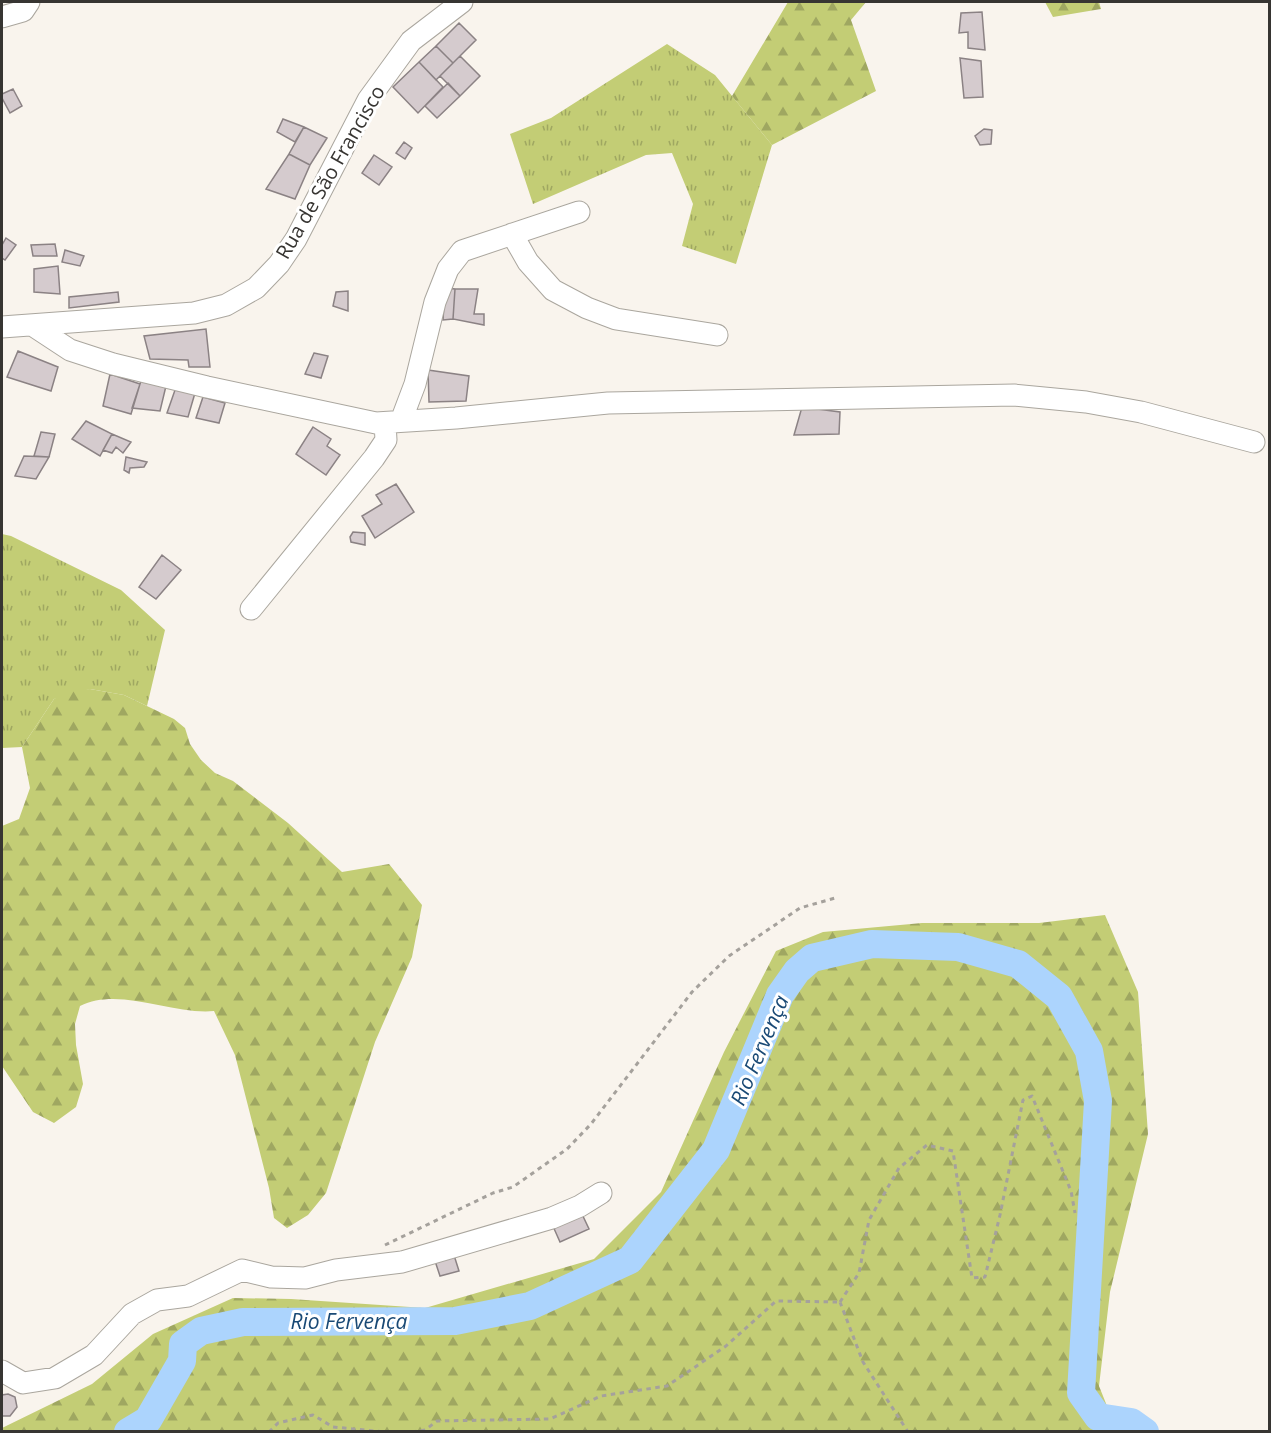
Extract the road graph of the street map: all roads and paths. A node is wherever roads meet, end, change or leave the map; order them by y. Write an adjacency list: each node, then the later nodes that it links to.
1 (29, 2): 3 (street)
2 (462, 2): 6 (street, Rua de São Francisco)
3 (2, 16)
4 (579, 212): 5 (street)
5 (512, 234): 8 (street); 9 (street)
6 (32, 324): 7 (street, Rua de São Francisco); 9 (street)
7 (2, 327)
8 (717, 335)
9 (393, 422): 10 (street); 11 (street)
10 (1254, 442)
11 (251, 609)
12 (835, 898): 15 (path)
13 (601, 1192): 17 (street)
14 (1075, 1213): 16 (path)
15 (383, 1245)
16 (840, 1302): 20 (path); 21 (path)
17 (2, 1371)
18 (268, 1431): 19 (path)
19 (385, 1431)
20 (412, 1431)
21 (908, 1431)

